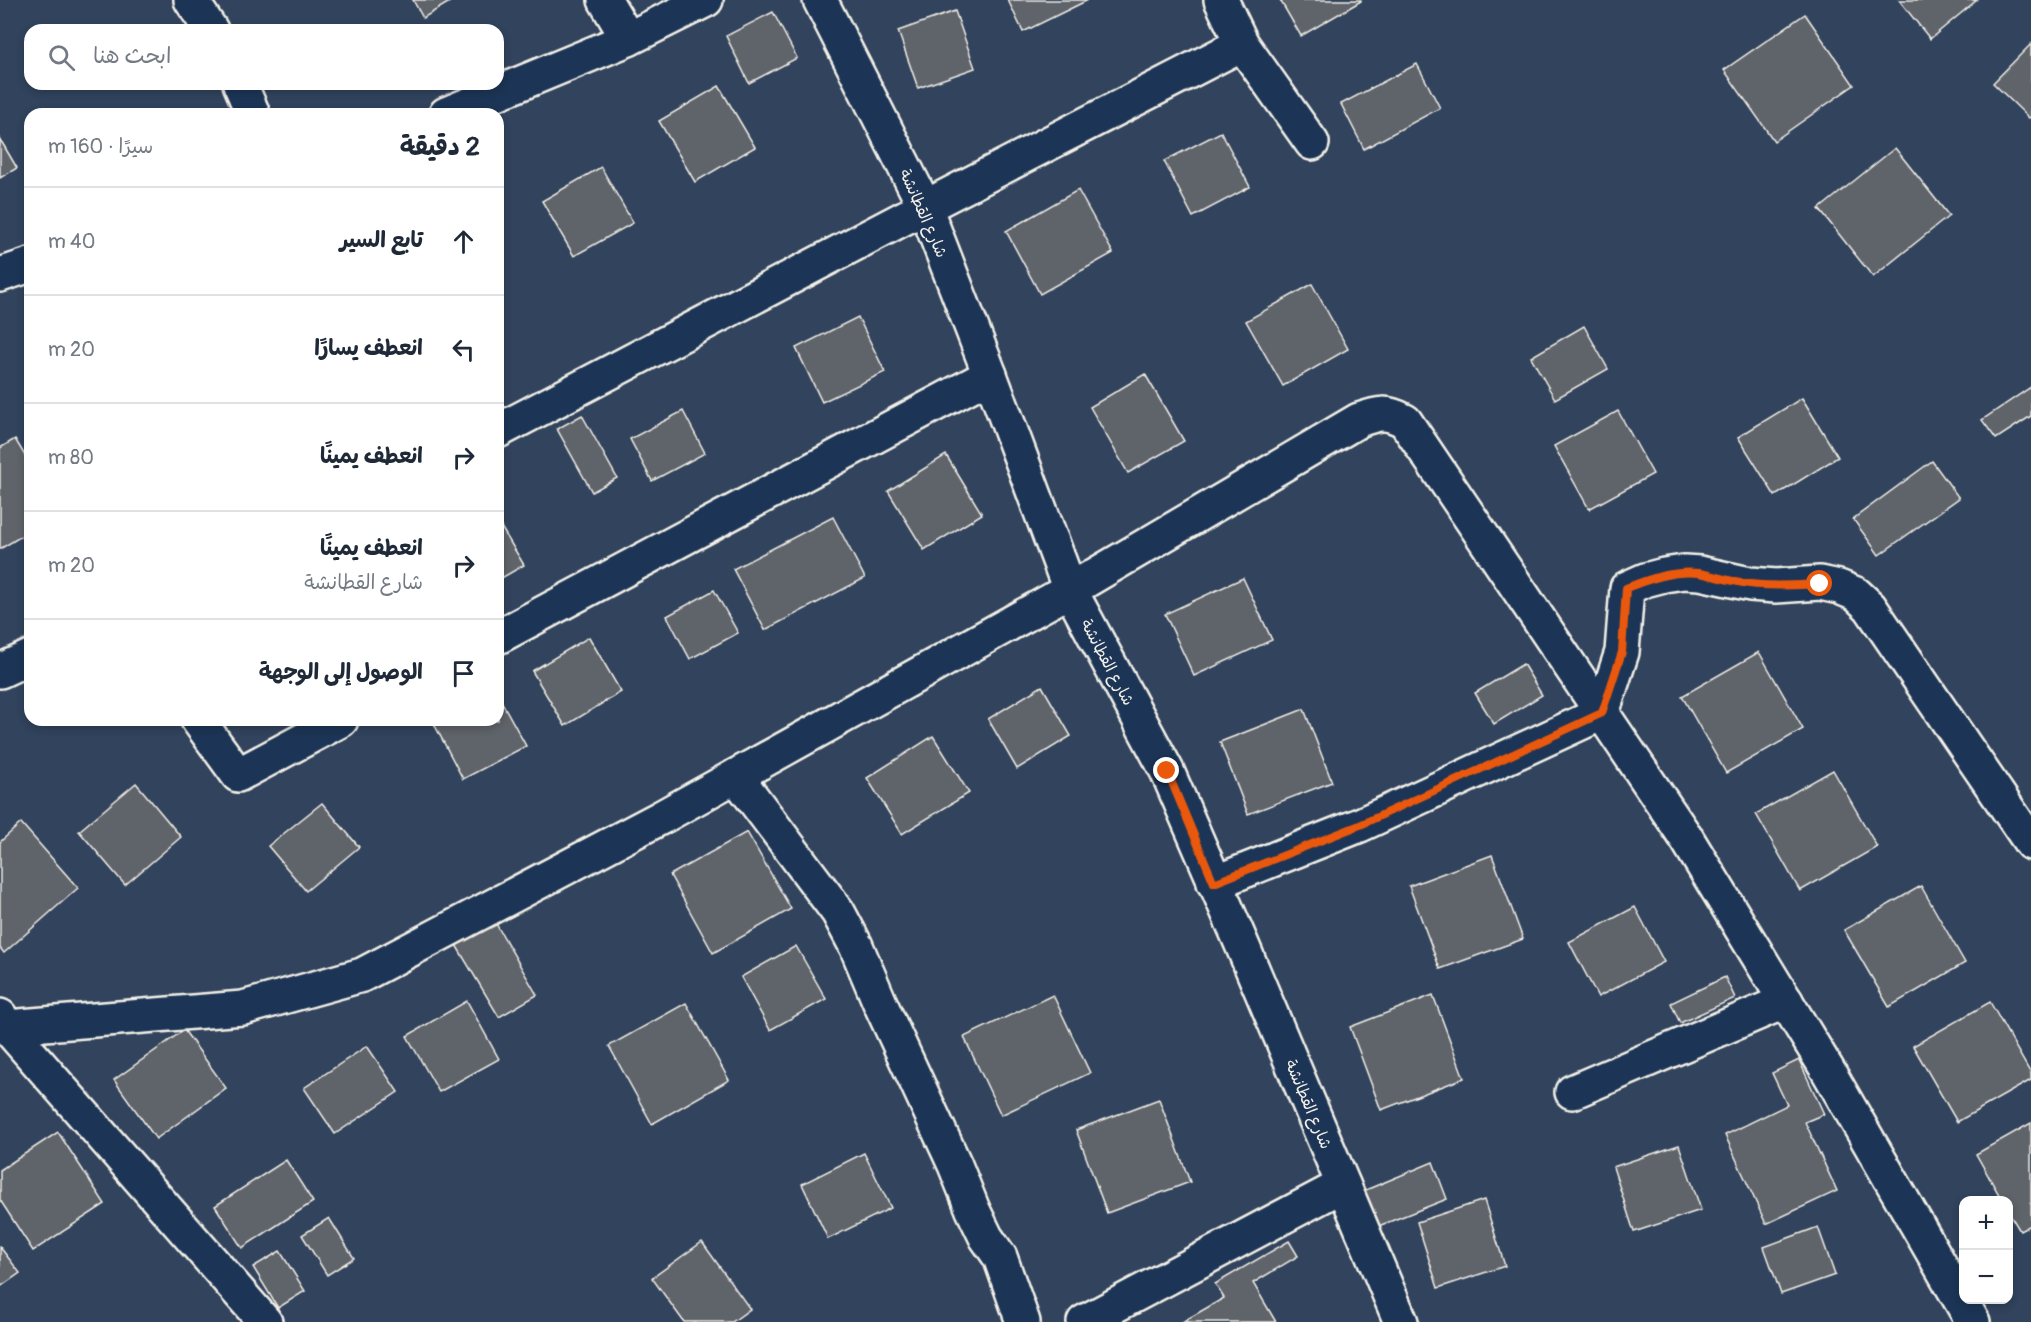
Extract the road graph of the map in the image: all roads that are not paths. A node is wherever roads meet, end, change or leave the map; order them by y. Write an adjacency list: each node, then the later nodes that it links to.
1 (191, 0): 6 (street)
2 (605, 0): 7 (street)
3 (706, 0): 7 (street)
4 (820, 0): 13 (street, شارع القطانشة)
5 (1221, 0): 8 (street)
6 (207, 24)
7 (628, 39): 11 (street)
8 (1242, 44): 12 (street); 13 (street)
9 (243, 90): 10 (street)
10 (250, 108)
11 (461, 108)
12 (1312, 143)
13 (925, 207): 16 (street, شارع القطانشة); 17 (street)
14 (24, 267): 15 (street)
15 (0, 275)
16 (990, 375): 18 (street, شارع القطانشة); 19 (street)
17 (504, 428)
18 (1070, 590): 22 (street); 25 (street); 27 (street, شارع القطانشة)
19 (504, 634)
20 (24, 660): 21 (street)
21 (0, 671)
22 (1602, 713): 26 (street); 27 (street); 28 (street)
23 (202, 726): 24 (street)
24 (330, 726)
25 (735, 776): 29 (street); 33 (street)
26 (2031, 843)
27 (1214, 883): 31 (street, شارع القطانشة)
28 (1786, 1001): 30 (street); 36 (street)
29 (4, 1022): 32 (street)
30 (1572, 1092)
31 (1343, 1185): 34 (street); 35 (street, شارع القطانشة)
32 (265, 1322)
33 (1023, 1322)
34 (1084, 1322)
35 (1401, 1322)
36 (1973, 1322)

